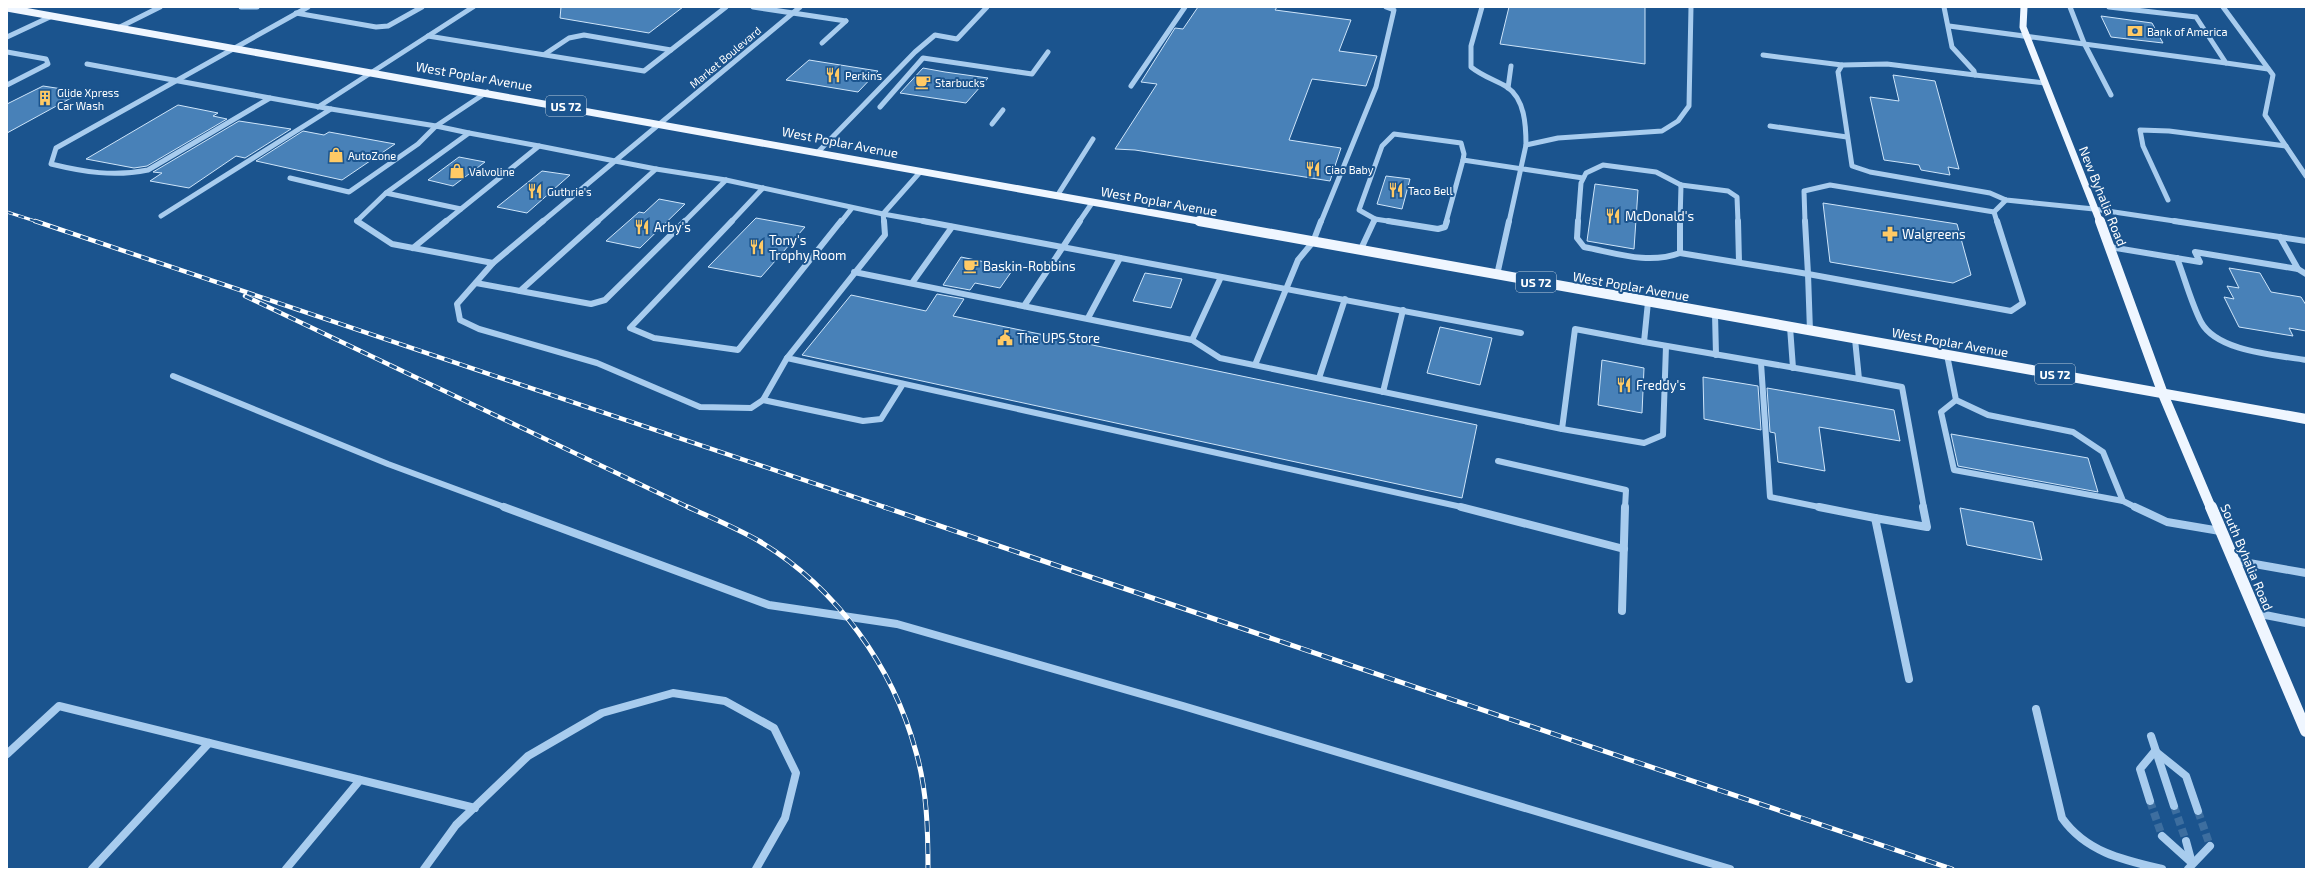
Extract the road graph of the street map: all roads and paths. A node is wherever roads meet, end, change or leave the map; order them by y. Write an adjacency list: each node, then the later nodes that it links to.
1 (160, 7): 26 (street)
2 (241, 7): 21 (street)
3 (257, 7): 21 (street)
4 (308, 7): 22 (street)
5 (422, 7): 22 (street)
6 (473, 7): 28 (street)
7 (726, 7): 33 (street)
8 (753, 7): 23 (street)
9 (800, 7): 23 (street, Market Boulevard)
10 (987, 7): 67 (street)
11 (1185, 7): 48 (street)
12 (1386, 7): 94 (street)
13 (1482, 7): 49 (street)
14 (1691, 7): 64 (street)
15 (1944, 7): 25 (street)
16 (2024, 7): 27 (main road, New Byhalia Road)
17 (2070, 7): 31 (street)
18 (2109, 7): 38 (street)
19 (2223, 7): 42 (street)
20 (7, 8): 24 (main road, West Poplar Avenue / US 72)
21 (251, 8)
22 (296, 14): 32 (street)
23 (792, 14): 30 (street); 57 (street, Market Boulevard)
24 (52, 16): 26 (main road, West Poplar Avenue / US 72); 29 (street)
25 (1949, 26): 27 (street); 44 (street)
26 (120, 27): 32 (main road, West Poplar Avenue / US 72)
27 (2027, 35): 31 (street); 46 (main road, New Byhalia Road)
28 (428, 36): 36 (street); 43 (street)
29 (7, 37)
30 (822, 43)
31 (2084, 43): 38 (street); 51 (street)
32 (234, 48): 43 (main road, West Poplar Avenue / US 72); 45 (street)
33 (671, 50): 36 (street); 36 (street)
34 (7, 52): 47 (street)
35 (1048, 52): 54 (street)
36 (545, 54)
37 (1763, 55): 40 (street)
38 (2226, 63): 42 (street)
39 (87, 64): 45 (street)
40 (1842, 65): 44 (street); 62 (street)
41 (1511, 66): 49 (street)
42 (2268, 68): 66 (street)
43 (372, 72): 50 (main road, West Poplar Avenue / US 72); 53 (street)
44 (1975, 75): 46 (street)
45 (176, 81): 52 (street); 52 (street)
46 (2045, 83): 86 (main road, New Byhalia Road)
47 (7, 85)
48 (1131, 86)
49 (1508, 88): 64 (street)
50 (487, 92): 57 (main road, West Poplar Avenue / US 72); 59 (street)
51 (2111, 95)
52 (270, 98): 53 (street)
53 (318, 106): 55 (street)
54 (880, 107)
55 (331, 109): 59 (street); 89 (street)
56 (1003, 110): 58 (street)
57 (663, 123): 67 (main road, West Poplar Avenue / US 72); 69 (street, Market Boulevard)
58 (992, 124)
59 (436, 126): 61 (street); 74 (street)
60 (1770, 126): 62 (street)
61 (469, 133): 65 (street); 79 (street)
62 (1848, 137): 81 (street)
63 (1093, 139): 80 (street)
64 (1526, 145): 71 (street)
65 (538, 146): 69 (street); 85 (street)
66 (2286, 146): 73 (street); 82 (street)
67 (818, 152): 72 (main road, West Poplar Avenue / US 72)
68 (1463, 160): 71 (street); 90 (street); 90 (street)
69 (615, 161): 70 (street); 103 (street, Market Boulevard)
70 (656, 169): 76 (street); 113 (street)
71 (1520, 169): 75 (street); 107 (street)
72 (921, 171): 80 (main road, West Poplar Avenue / US 72); 88 (street)
73 (2306, 176)
74 (290, 178)
75 (1583, 178): 77 (street); 99 (street)
76 (726, 180): 78 (street); 113 (street)
77 (1681, 185): 99 (street); 102 (street)
78 (763, 188): 84 (street); 84 (street)
79 (386, 193): 85 (street); 97 (street)
80 (1057, 196): 83 (main road, West Poplar Avenue / US 72)
81 (2006, 200): 86 (street); 87 (street)
82 (2168, 200)
83 (1092, 202): 94 (main road, West Poplar Avenue / US 72); 95 (street)
84 (852, 208): 88 (street)
85 (461, 209): 97 (street)
86 (2094, 209): 92 (street); 96 (main road, New Byhalia Road)
87 (1994, 212): 108 (street); 108 (street)
88 (883, 214): 91 (street); 105 (street)
89 (161, 216)
90 (1375, 219): 98 (street)
91 (952, 227): 95 (street); 111 (street)
92 (2280, 237): 93 (street); 104 (street)
93 (2306, 241)
94 (1313, 242): 98 (main road, West Poplar Avenue / US 72); 112 (street)
95 (1062, 246): 100 (street); 116 (street)
96 (2110, 247): 101 (street); 139 (main road, New Byhalia Road)
97 (413, 248): 103 (street)
98 (1360, 251): 107 (main road, West Poplar Avenue / US 72)
99 (1680, 252): 102 (street)
100 (1120, 258): 109 (street); 119 (street)
101 (2177, 258): 104 (street); 130 (street)
102 (1739, 262): 108 (street)
103 (493, 264): 110 (street, Market Boulevard)
104 (2298, 268): 106 (street)
105 (854, 272): 111 (street); 129 (street)
106 (2306, 274)
107 (1497, 275): 115 (main road, West Poplar Avenue / US 72)
108 (1808, 275): 121 (street)
109 (1221, 277): 112 (street); 124 (street)
110 (476, 283): 113 (street); 140 (street, Market Boulevard)
111 (912, 284): 116 (street)
112 (1287, 289): 114 (street); 132 (street)
113 (520, 291)
114 (1345, 299): 117 (street); 135 (street)
115 (1648, 302): 118 (main road, West Poplar Avenue / US 72); 125 (street)
116 (1024, 306): 119 (street)
117 (1403, 310): 122 (street); 138 (street)
118 (1715, 314): 120 (main road, West Poplar Avenue / US 72); 128 (street)
119 (1088, 318): 124 (street)
120 (1790, 327): 121 (main road, West Poplar Avenue / US 72); 133 (street)
121 (1810, 331): 123 (main road, West Poplar Avenue / US 72)
122 (1521, 333)
123 (1855, 339): 127 (main road, West Poplar Avenue / US 72); 136 (street)
124 (1192, 340): 132 (street)
125 (1644, 342): 126 (street); 143 (street)
126 (1666, 346): 128 (street); 143 (street)
127 (1947, 355): 139 (main road, West Poplar Avenue / US 72); 141 (street)
128 (1716, 356): 131 (street)
129 (787, 358): 137 (street); 140 (street)
130 (2306, 360)
131 (1761, 363): 133 (street); 146 (street)
132 (1255, 365): 135 (street)
133 (1793, 368): 136 (street)
134 (173, 376): 174 (street)
135 (1319, 378): 138 (street)
136 (1859, 379): 146 (street)
137 (902, 384): 140 (street); 148 (street)
138 (1383, 392): 143 (street)
139 (2163, 394): 142 (main road, West Poplar Avenue / US 72); 147 (main road, South Byhalia Road)
140 (763, 400)
141 (1956, 400): 145 (street); 145 (street)
142 (2306, 418)
143 (1562, 429)
144 (1498, 461): 148 (street)
145 (2123, 501): 147 (street)
146 (1875, 518): 154 (street)
147 (2220, 531): 149 (main road, South Byhalia Road)
148 (1624, 549): 151 (street)
149 (2232, 560): 150 (street); 152 (main road, South Byhalia Road)
150 (2306, 573)
151 (1622, 611)
152 (2255, 613): 153 (street); 156 (main road, South Byhalia Road)
153 (2306, 623)
154 (1909, 679)
155 (2036, 709): 175 (street)
156 (2306, 731)
157 (2151, 736): 159 (street)
158 (209, 743): 160 (street); 161 (street); 170 (street)
159 (2155, 751): 162 (street); 163 (street); 165 (street)
160 (7, 754)
161 (360, 780): 164 (street); 171 (street)
162 (2150, 801)
163 (2174, 806)
164 (475, 808): 172 (street); 173 (street)
165 (2198, 811)
166 (2162, 836): 169 (street)
167 (2186, 840): 169 (street)
168 (2210, 846): 169 (street)
169 (2190, 866)
170 (92, 869)
171 (286, 869)
172 (424, 869)
173 (756, 869)
174 (1730, 869)
175 (2162, 869)

